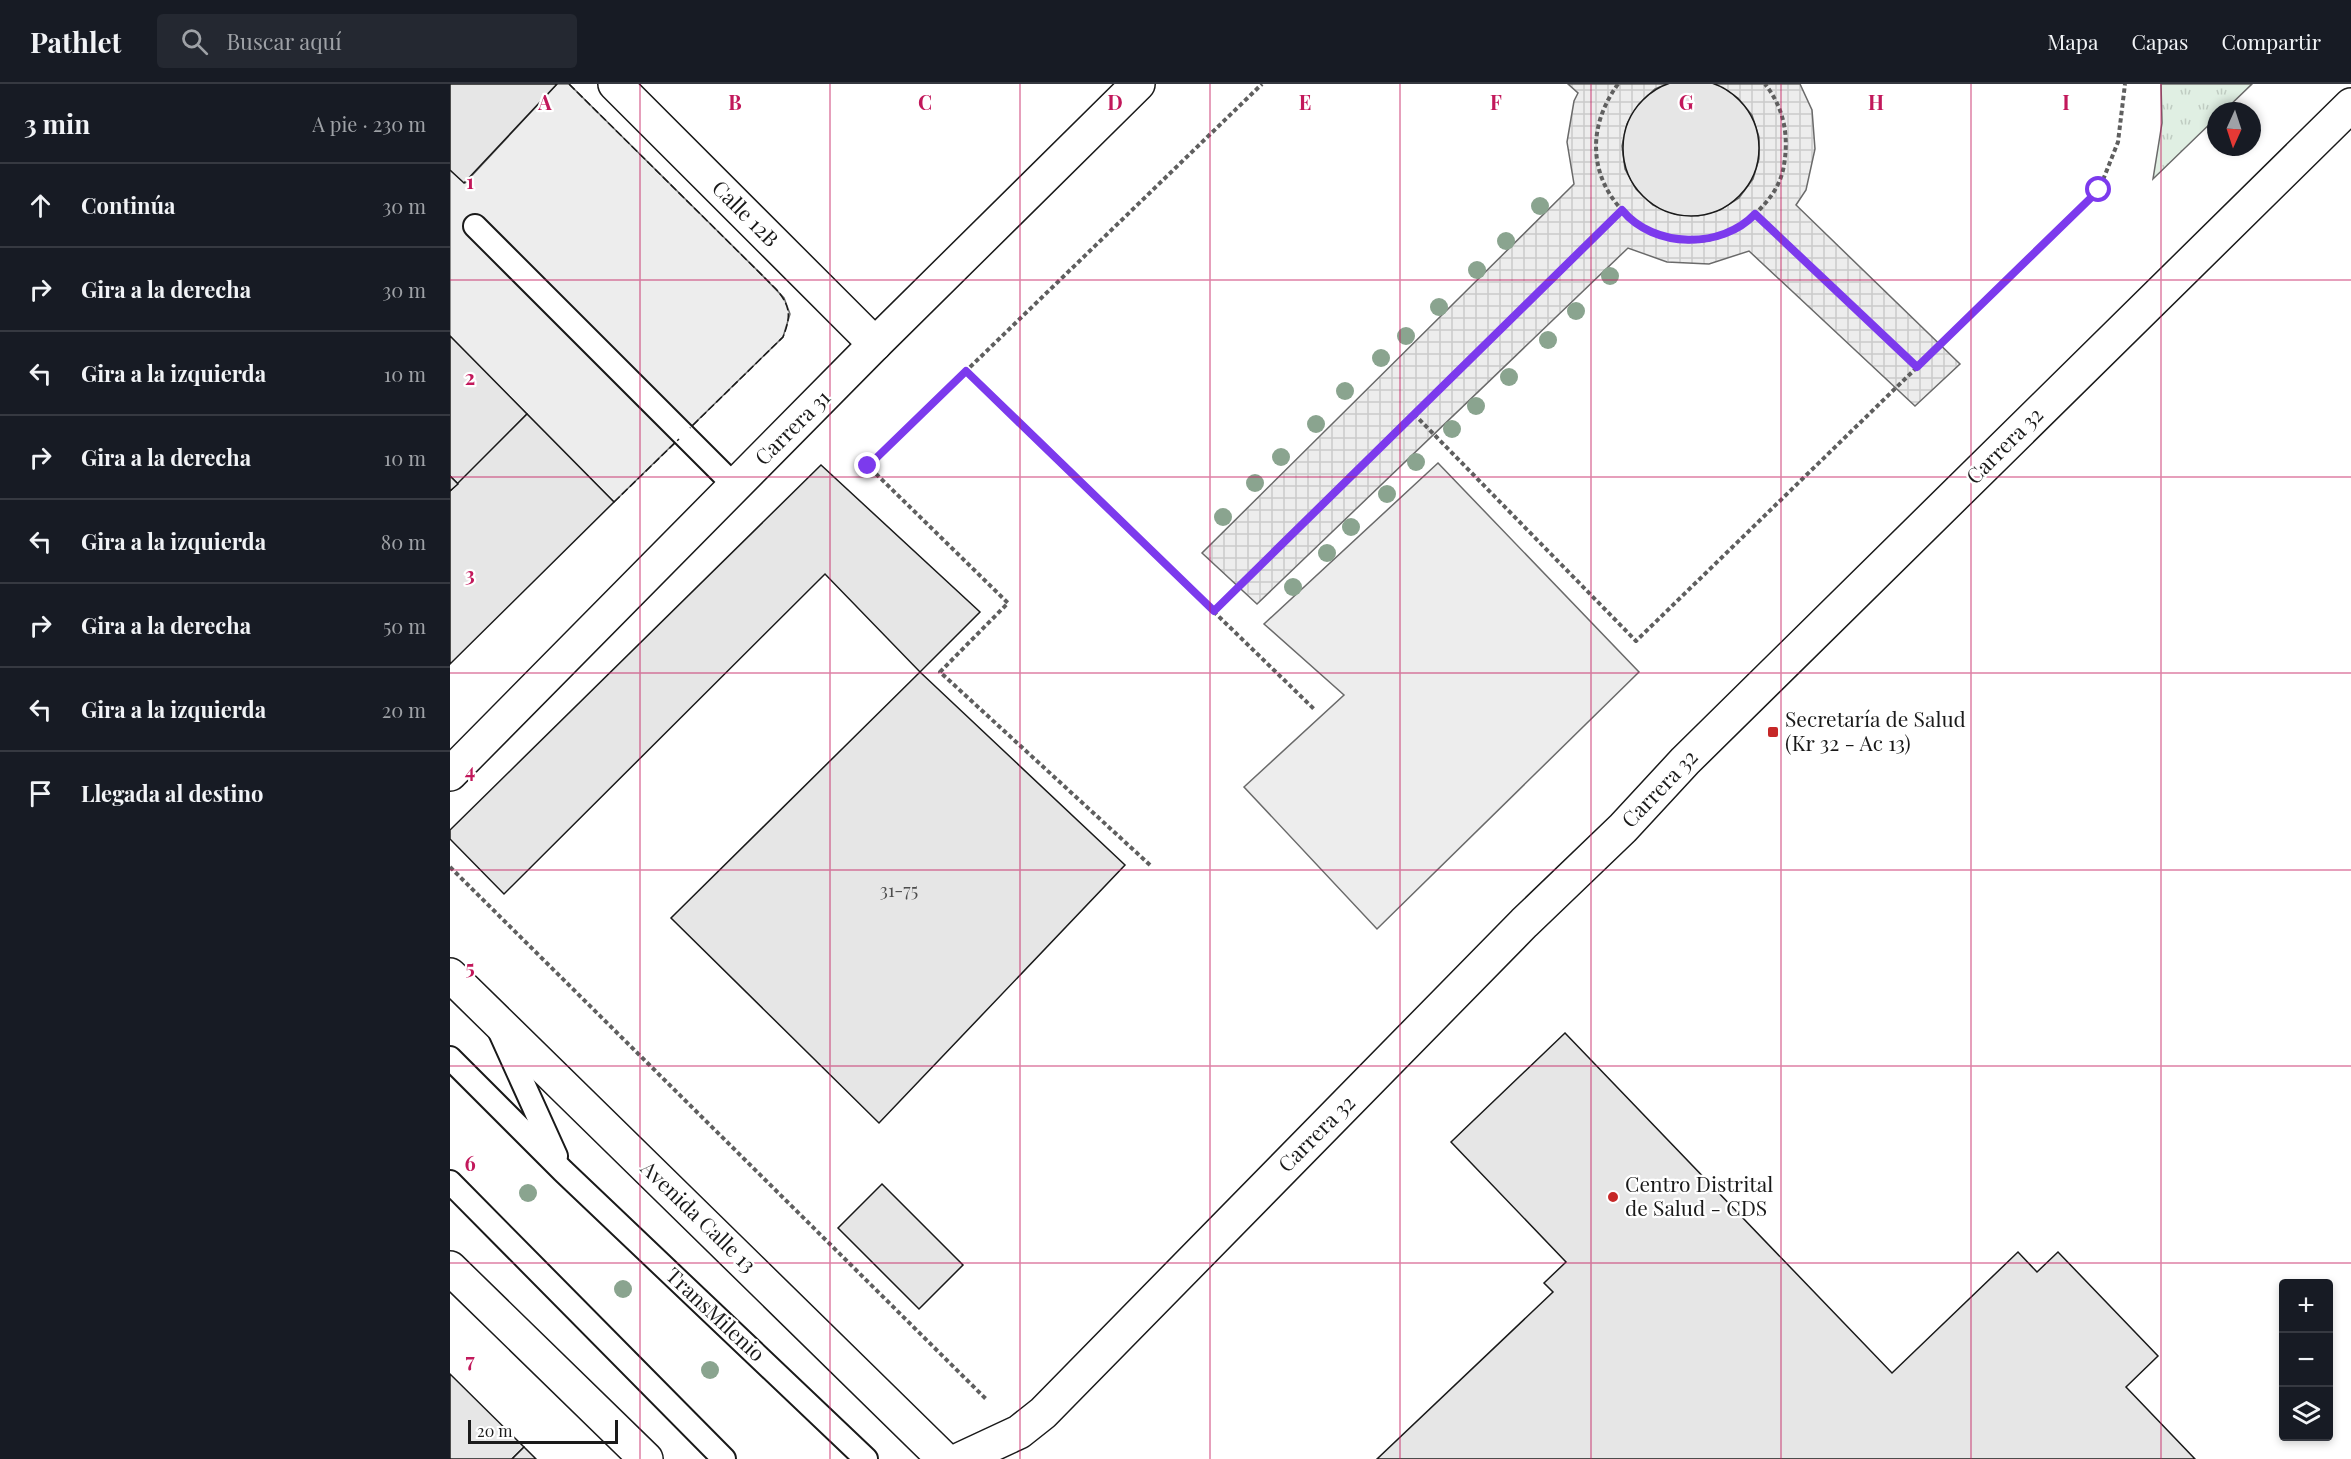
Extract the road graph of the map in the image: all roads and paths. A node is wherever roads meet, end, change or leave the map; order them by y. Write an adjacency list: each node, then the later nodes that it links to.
1 (615, 84): 11 (street, Calle 12B)
2 (1138, 84): 11 (street, Carrera 31)
3 (1262, 84): 13 (path)
4 (1618, 84): 8 (path)
5 (1765, 84): 9 (path)
6 (2125, 84): 12 (path)
7 (2351, 105): 32 (street, Carrera 32)
8 (1622, 210): 9 (path); 14 (path)
9 (1755, 214): 12 (path)
10 (475, 226): 15 (lane)
11 (875, 344): 15 (street, Carrera 31)
12 (1917, 367): 14 (path)
13 (966, 371): 16 (path); 19 (path)
14 (1414, 414): 16 (path)
15 (735, 486): 18 (street, Carrera 31)
16 (1214, 611): 17 (path)
17 (1314, 709)
18 (450, 774)
19 (1150, 865)
20 (450, 867): 27 (path)
21 (450, 975): 22 (street, Avenida Calle 13)
22 (491, 1014): 24 (lane, TransMilenio); 31 (street, Avenida Calle 13)
23 (450, 1058): 24 (lane, TransMilenio)
24 (563, 1171): 30 (lane, TransMilenio)
25 (450, 1182): 29 (lane)
26 (450, 1268): 28 (street)
27 (953, 1367)
28 (646, 1459)
29 (724, 1459)
30 (866, 1459)
31 (944, 1459)
32 (961, 1459)

